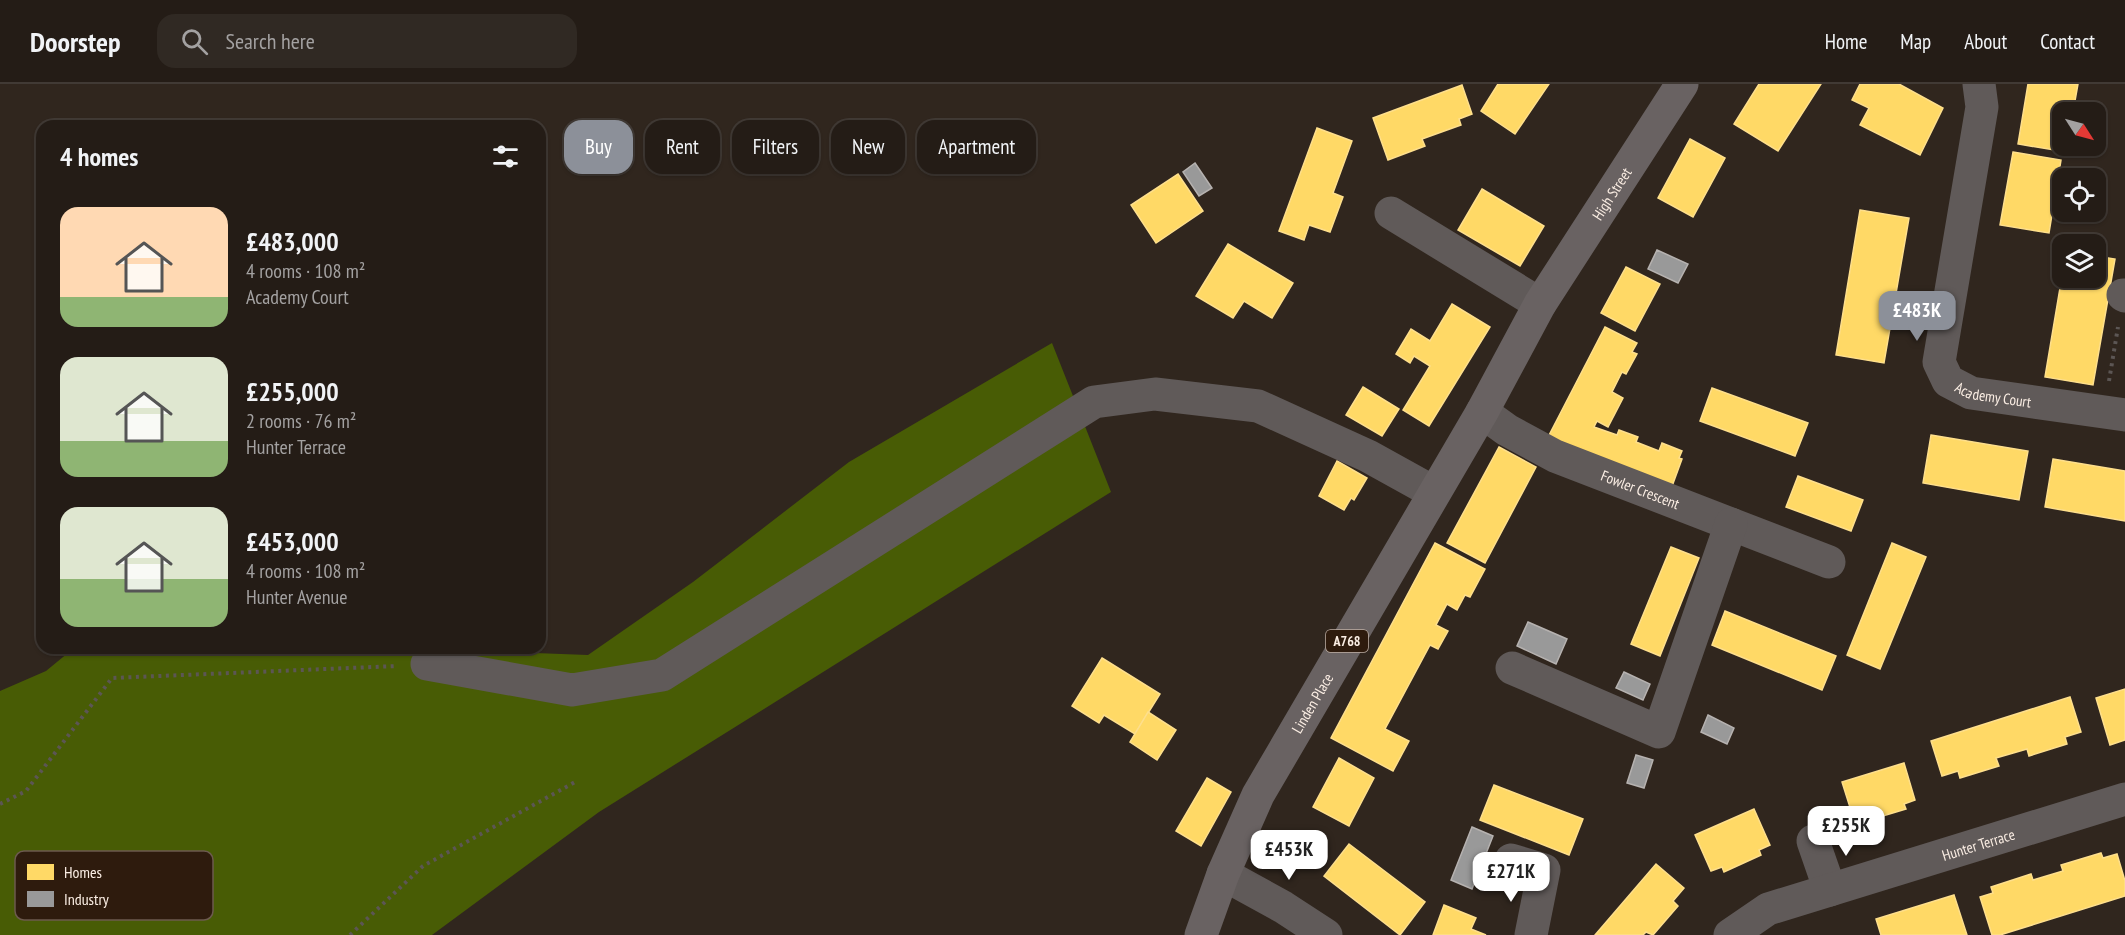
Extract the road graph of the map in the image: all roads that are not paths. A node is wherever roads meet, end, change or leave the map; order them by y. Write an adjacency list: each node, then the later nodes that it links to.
1 (1979, 84): 6 (street, Academy Court)
2 (1679, 85): 4 (main road, High Street / A768)
3 (1391, 213): 4 (street)
4 (1540, 304): 5 (main road, High Street / A768)
5 (1482, 412): 7 (main road, Linden Place / A768); 8 (street, Fowler Crescent)
6 (2114, 413)
7 (1433, 492): 10 (street); 15 (main road, Linden Place / A768)
8 (1731, 524): 9 (street, Fowler Crescent); 11 (street)
9 (1811, 562)
10 (427, 664)
11 (1512, 668)
12 (2125, 799): 16 (street, Hunter Terrace)
13 (1813, 841): 16 (street)
14 (1511, 860): 19 (street)
15 (1223, 874): 17 (main road, A768); 18 (street)
16 (1830, 890): 20 (street, Hunter Terrace)
17 (1201, 935)
18 (1326, 935)
19 (1531, 935)
20 (1730, 935)

